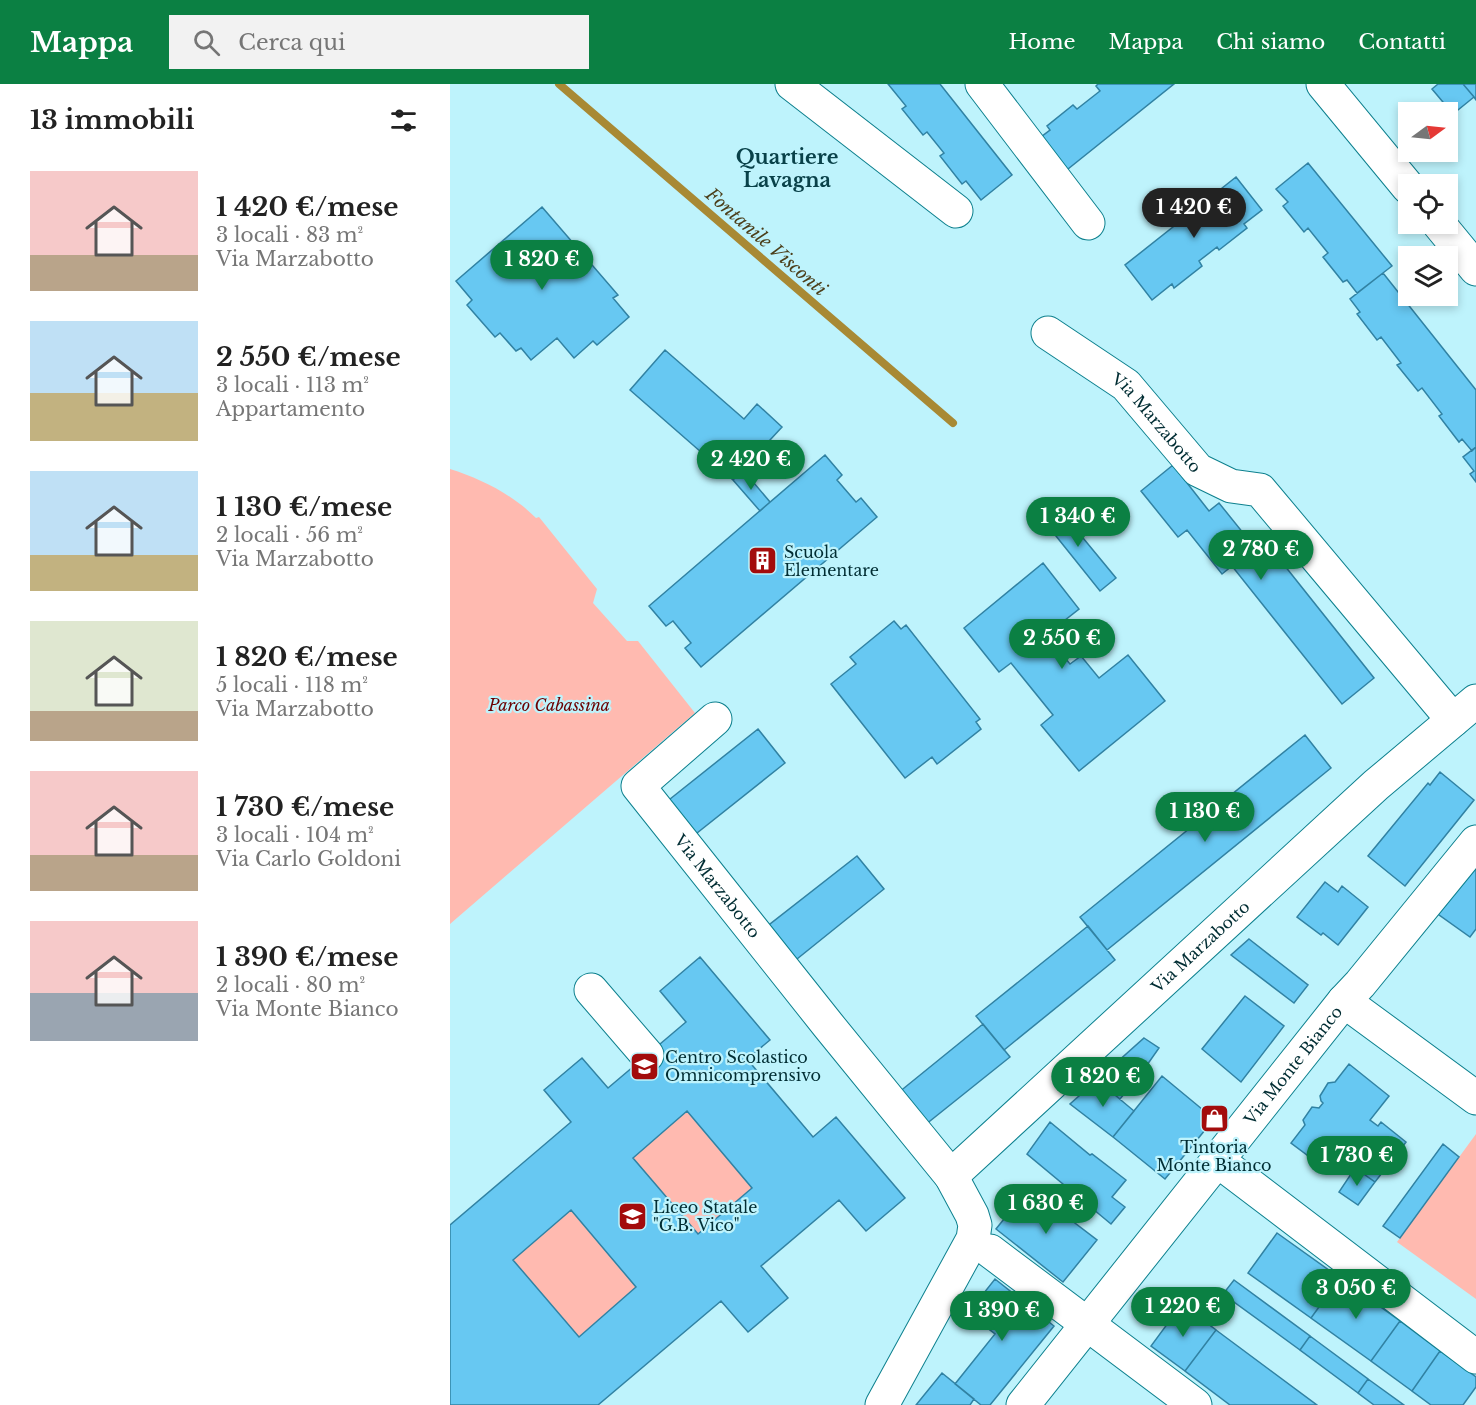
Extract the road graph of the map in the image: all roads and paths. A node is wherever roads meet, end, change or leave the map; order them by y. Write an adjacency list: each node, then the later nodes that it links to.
1 (792, 84): 5 (street)
2 (982, 84): 6 (street)
3 (1323, 84): 4 (street)
4 (1398, 175)
5 (956, 212)
6 (1088, 223)
7 (1446, 234): 8 (street)
8 (1476, 269)
9 (1048, 333): 10 (street, Via Marzabotto)
10 (1465, 711): 18 (street, Via Marzabotto)
11 (715, 719): 18 (street, Via Marzabotto)
12 (1476, 842): 14 (street, Via Monte Bianco)
13 (591, 990): 15 (street)
14 (1344, 1001): 16 (street); 17 (street, Via Monte Bianco)
15 (646, 1055)
16 (1476, 1098)
17 (1217, 1160): 20 (street, Via Monte Bianco); 21 (street)
18 (951, 1176): 22 (street, Via Marzabotto)
19 (990, 1251): 20 (street)
20 (1087, 1324): 23 (street, Via Monte Bianco); 24 (street)
21 (1476, 1357)
22 (882, 1405)
23 (1023, 1405)
24 (1195, 1405)

